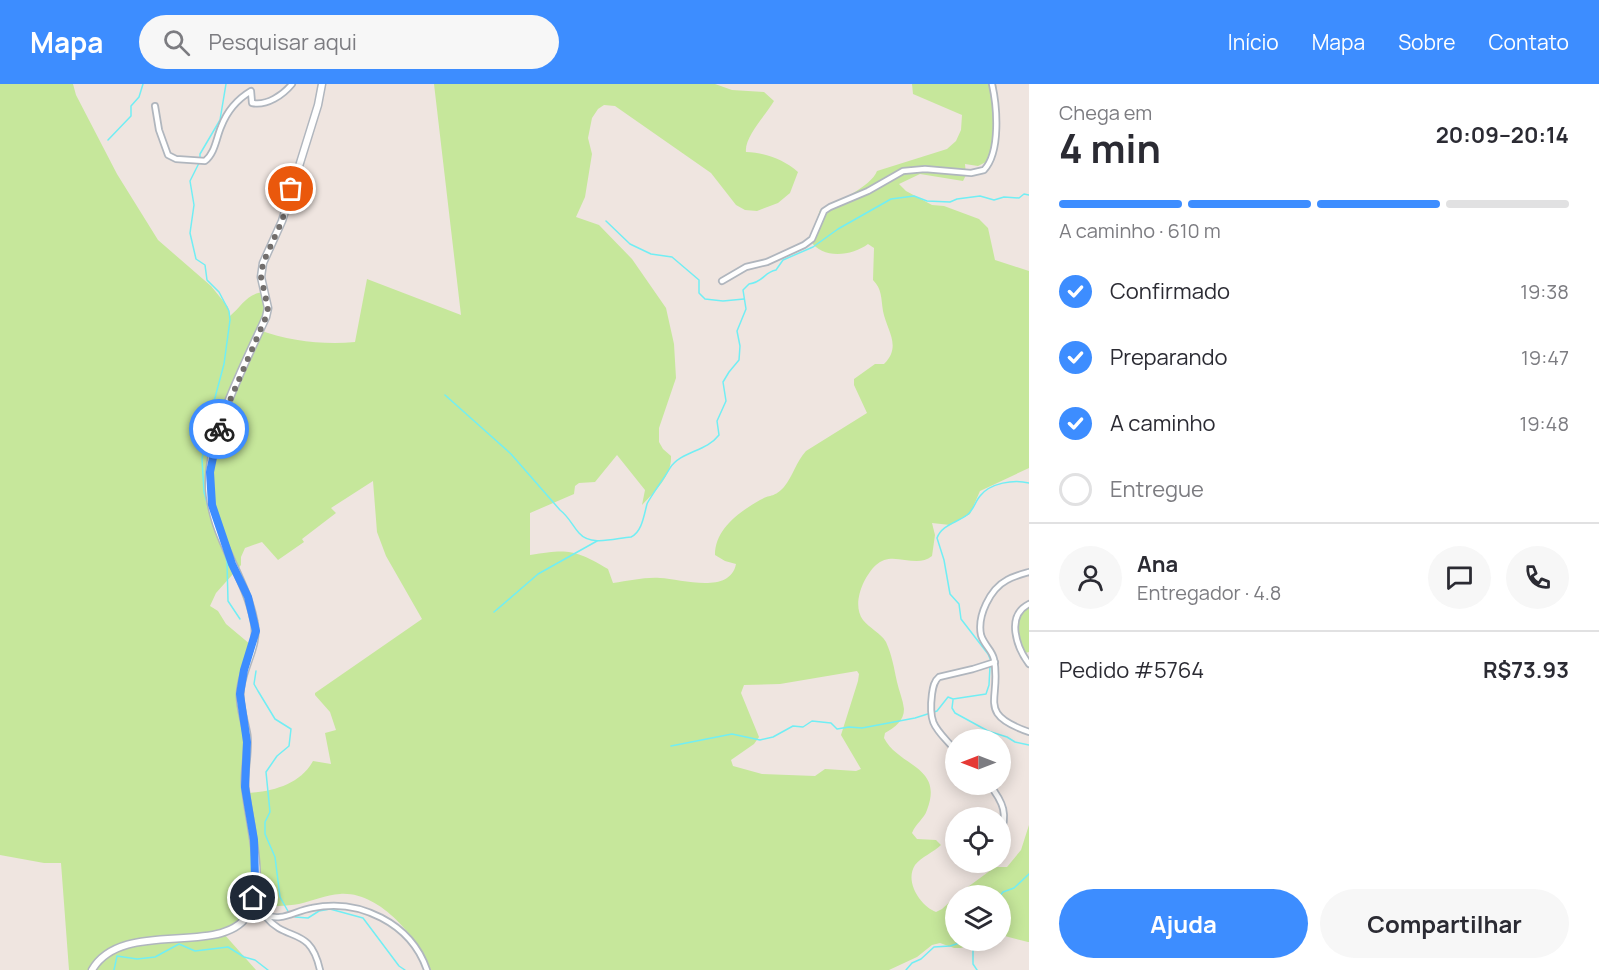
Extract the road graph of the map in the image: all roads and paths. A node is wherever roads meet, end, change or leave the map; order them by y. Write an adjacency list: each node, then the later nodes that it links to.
1 (255, 84): 5 (street)
2 (292, 84): 5 (street)
3 (322, 84): 14 (street)
4 (992, 84): 7 (street)
5 (251, 91): 6 (street)
6 (155, 106)
7 (722, 281)
8 (1029, 572): 10 (street)
9 (1029, 604): 11 (street)
10 (995, 662): 12 (street); 13 (street)
11 (1029, 664)
12 (1029, 732)
13 (945, 738)
14 (255, 885): 15 (street); 16 (street)
15 (264, 914): 17 (street); 18 (street)
16 (92, 970)
17 (320, 970)
18 (427, 970)

